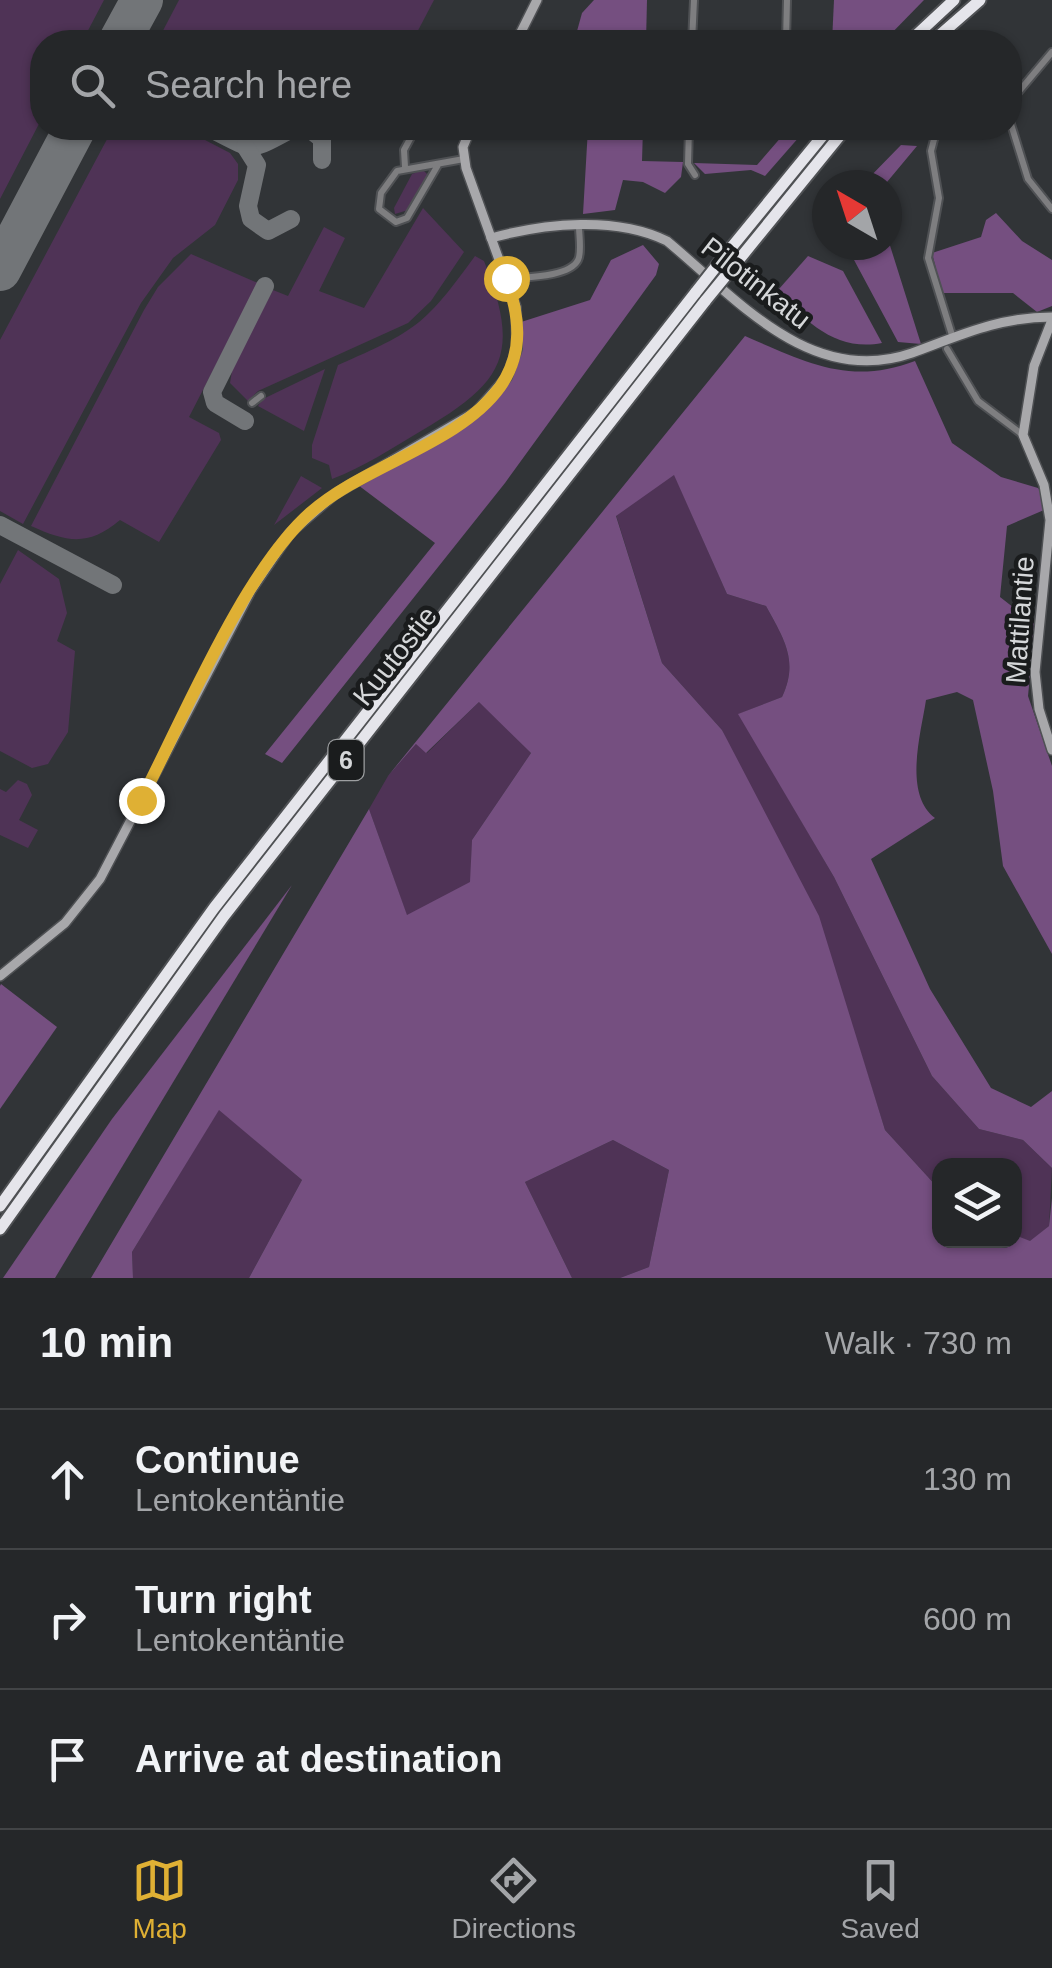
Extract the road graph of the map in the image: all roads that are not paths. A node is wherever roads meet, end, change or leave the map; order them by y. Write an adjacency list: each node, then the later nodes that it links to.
1 (537, 0): 6 (street)
2 (694, 0): 7 (street)
3 (787, 0): 8 (street)
4 (951, 0): 9 (highway)
5 (977, 0): 10 (highway)
6 (522, 30)
7 (693, 30)
8 (786, 30)
9 (920, 30)
10 (943, 30)
11 (1052, 52): 12 (street)
12 (1022, 88)
13 (409, 140): 22 (street)
14 (468, 140): 20 (street)
15 (689, 140): 23 (street)
16 (821, 140): 27 (highway, Kuutostie / 6)
17 (835, 140): 27 (highway, Kuutostie / 6)
18 (934, 140): 31 (street)
19 (1016, 140): 24 (street)
20 (464, 159): 21 (street); 26 (street)
21 (438, 165): 22 (street); 22 (street)
22 (405, 167)
23 (694, 175)
24 (1052, 209)
25 (579, 226): 26 (street, Pilotinkatu); 28 (street); 31 (street, Pilotinkatu)
26 (492, 238): 28 (street)
27 (727, 263): 29 (highway, Kuutostie / 6, bridge)
28 (506, 278): 38 (street)
29 (701, 296): 39 (highway, Kuutostie / 6); 40 (highway, Kuutostie / 6)
30 (1052, 319): 31 (street, Pilotinkatu); 35 (street)
31 (952, 335)
32 (947, 349): 35 (street)
33 (261, 396): 34 (street)
34 (252, 402)
35 (1023, 435): 36 (street, Mattilantie)
36 (1049, 728): 37 (street, Mattilantie)
37 (1052, 750)
38 (0, 976)
39 (0, 1206)
40 (0, 1228)

